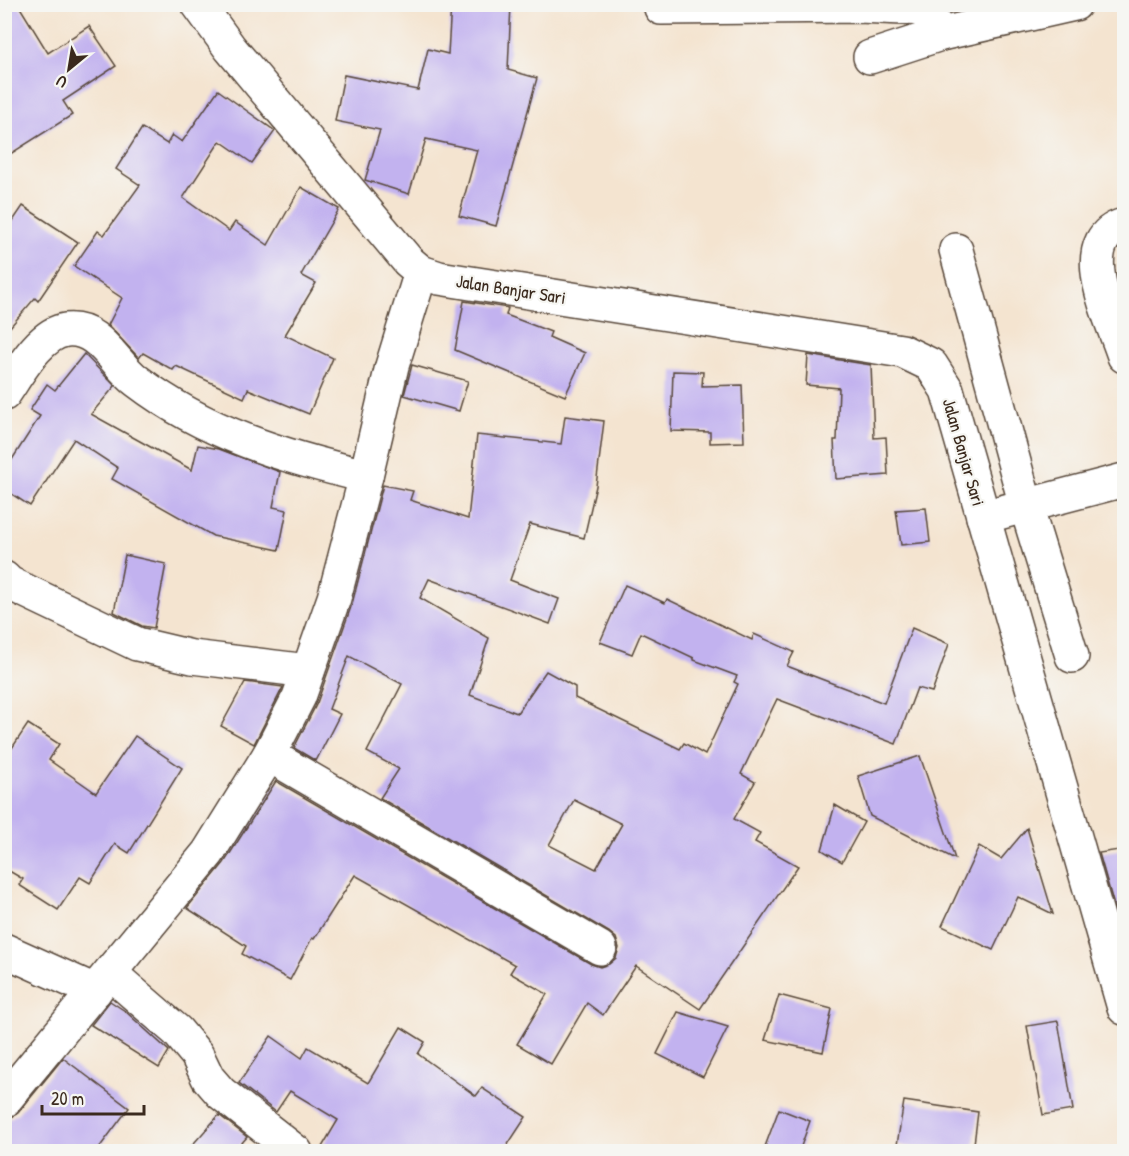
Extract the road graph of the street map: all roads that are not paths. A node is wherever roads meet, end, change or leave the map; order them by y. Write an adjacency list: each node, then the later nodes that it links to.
1 (198, 4): 9 (street)
2 (660, 4): 3 (street)
3 (794, 5): 5 (street)
4 (1067, 6): 5 (street)
5 (930, 16): 6 (street)
6 (870, 57)
7 (1125, 225): 10 (street)
8 (956, 250): 14 (street)
9 (420, 272): 12 (street); 15 (street, Jalan Banjar Sari)
10 (1125, 356)
11 (4, 394): 12 (street)
12 (366, 476): 18 (street)
13 (1125, 480): 14 (street)
14 (1026, 506): 15 (street); 17 (street)
15 (983, 517): 23 (street, Jalan Banjar Sari)
16 (4, 578): 18 (street)
17 (1071, 656)
18 (308, 671): 19 (street)
19 (269, 754): 20 (street); 22 (street)
20 (600, 948)
21 (4, 950): 22 (street)
22 (102, 982): 24 (street); 25 (street)
23 (1125, 1008)
24 (4, 1101)
25 (296, 1152)

